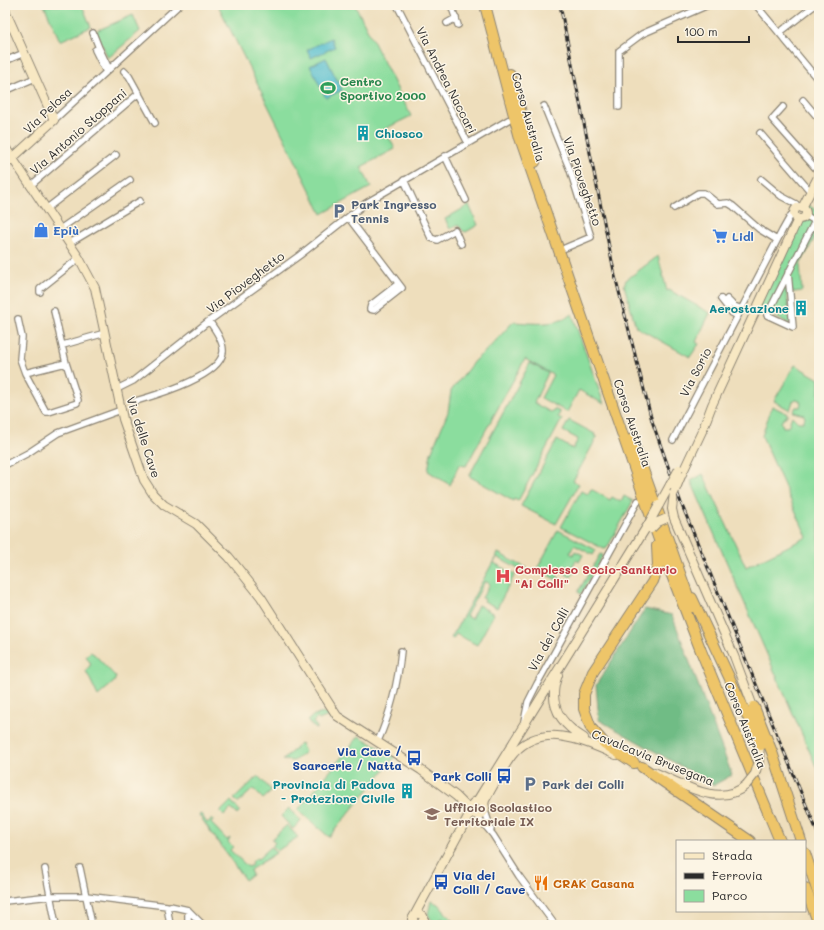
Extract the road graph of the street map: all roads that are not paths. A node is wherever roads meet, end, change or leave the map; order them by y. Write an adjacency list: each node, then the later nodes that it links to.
1 (179, 5): 9 (street, Via Pelosa)
2 (397, 5): 34 (street, Via Andrea Naccari)
3 (451, 5): 11 (street)
4 (484, 5): 80 (highway, Corso Australia)
5 (491, 5): 60 (highway, Corso Australia)
6 (708, 5): 28 (street)
7 (756, 5): 16 (street)
8 (815, 5): 16 (street)
9 (173, 7): 20 (street, Via Pelosa)
10 (5, 10): 14 (main road)
11 (456, 18): 12 (street); 13 (street)
12 (447, 23)
13 (458, 24)
14 (9, 28): 17 (main road)
15 (93, 33): 20 (street)
16 (779, 33): 22 (street)
17 (24, 54): 18 (street); 21 (main road)
18 (5, 61)
19 (124, 70): 24 (street, Via Antonio Stoppani)
20 (108, 71): 30 (street, Via Pelosa)
21 (35, 78): 23 (street); 30 (main road)
22 (819, 81)
23 (5, 91)
24 (139, 93): 32 (street, Via Antonio Stoppani); 44 (street, Via Antonio Stoppani)
25 (803, 100): 29 (street)
26 (544, 106): 60 (street, Via Pioveghetto)
27 (783, 107): 40 (street)
28 (619, 108)
29 (819, 119)
30 (54, 120): 38 (main road, Via Pelosa)
31 (508, 120): 34 (street, Via Pioveghetto)
32 (155, 123)
33 (760, 133): 45 (street)
34 (468, 143): 37 (street, Via Pioveghetto)
35 (5, 147): 38 (main road, Via delle Cave)
36 (116, 155): 49 (street)
37 (444, 156): 43 (street, Via Pioveghetto); 46 (street)
38 (12, 159): 39 (main road, Via Pelosa); 44 (main road, Via delle Cave)
39 (5, 165)
40 (819, 174): 45 (main road, Via Sorio)
41 (761, 179): 50 (street)
42 (130, 180): 54 (street)
43 (404, 180): 52 (street, Via Pioveghetto); 59 (street)
44 (30, 186): 49 (main road, Via delle Cave)
45 (810, 191): 50 (main road, Via Sorio)
46 (466, 200)
47 (140, 201): 58 (street)
48 (674, 208): 57 (street)
49 (46, 209): 54 (main road, Via delle Cave)
50 (800, 213): 53 (street); 55 (street, Via Sorio); 56 (main road, Cavalcavia Brusegana)
51 (819, 214): 53 (street)
52 (348, 217): 63 (street); 69 (street, Via Pioveghetto)
53 (815, 221): 62 (street)
54 (60, 228): 58 (main road, Via delle Cave)
55 (782, 234): 56 (street); 57 (street, Via Sorio)
56 (789, 239): 79 (main road, Cavalcavia Brusegana, bridge)
57 (777, 240): 65 (street, Via Sorio)
58 (70, 243): 61 (main road, Via delle Cave)
59 (462, 244)
60 (565, 248): 83 (highway, Corso Australia)
61 (79, 258): 64 (street); 70 (main road, Via delle Cave)
62 (788, 273): 62 (street)
63 (398, 284): 63 (street)
64 (40, 292)
65 (742, 309): 67 (street, Via Sorio); 67 (street)
66 (54, 311): 71 (street)
67 (738, 316): 77 (street, Via Sorio)
68 (18, 319): 73 (street)
69 (209, 322): 74 (street); 75 (street, Via Pioveghetto)
70 (105, 333): 71 (street); 74 (main road, Via delle Cave)
71 (62, 345): 72 (street)
72 (66, 363): 73 (street); 73 (street)
73 (25, 373)
74 (116, 389): 76 (main road, Via delle Cave)
75 (136, 401)
76 (121, 410): 78 (street); 90 (main road, Via delle Cave)
77 (673, 440)
78 (5, 465)
79 (672, 489): 81 (main road, Cavalcavia Brusegana); 82 (main road, Cavalcavia Brusegana, bridge)
80 (641, 496): 86 (street, Via dei Colli); 93 (highway); 100 (highway, Corso Australia)
81 (677, 524): 82 (main road, Cavalcavia Brusegana, bridge); 88 (main road, Cavalcavia Brusegana)
82 (650, 526): 84 (main road, Cavalcavia Brusegana)
83 (675, 561): 91 (highway); 101 (highway, Corso Australia)
84 (580, 633): 87 (main road, Cavalcavia Brusegana); 92 (main road)
85 (401, 651): 90 (street)
86 (537, 684): 87 (street, Via dei Colli); 89 (street, Via dei Colli)
87 (545, 689): 89 (main road, Cavalcavia Brusegana)
88 (754, 707): 91 (main road, Cavalcavia Brusegana); 102 (highway)
89 (523, 724): 95 (main road, Via dei Colli)
90 (378, 741): 94 (main road, Via delle Cave)
91 (761, 745): 93 (main road, Cavalcavia Brusegana, bridge)
92 (603, 749): 93 (main road, Cavalcavia Brusegana); 96 (main road, Cavalcavia Brusegana)
93 (638, 764): 99 (highway)
94 (456, 796): 95 (main road, Via delle Cave); 97 (main road, Via delle Cave)
95 (476, 801): 96 (main road); 97 (main road, Via dei Colli)
96 (484, 808): 97 (main road); 98 (street)
97 (474, 813): 98 (street); 107 (main road, Via dei Colli)
98 (493, 835): 125 (street)
99 (749, 840)
100 (780, 840)
101 (786, 840)
102 (801, 840)
103 (806, 856): 110 (highway)
104 (80, 868): 109 (street)
105 (45, 869): 108 (street)
106 (806, 891): 119 (highway)
107 (426, 894): 115 (main road, Via dei Colli); 117 (main road, Via dei Colli)
108 (51, 896): 109 (street); 111 (street); 120 (street)
109 (86, 896): 113 (street); 121 (street)
110 (819, 896)
111 (5, 901)
112 (806, 905): 126 (highway)
113 (168, 906): 114 (street); 122 (street)
114 (188, 910): 116 (street); 118 (street)
115 (423, 916): 117 (main road, Via dei Colli); 124 (main road, Via dei Colli)
116 (197, 917): 118 (street); 123 (street)
117 (413, 921)
118 (188, 924)
119 (819, 924)
120 (56, 925)
121 (92, 925)
122 (170, 925)
123 (204, 925)
124 (420, 925)
125 (555, 925)
126 (813, 925)

